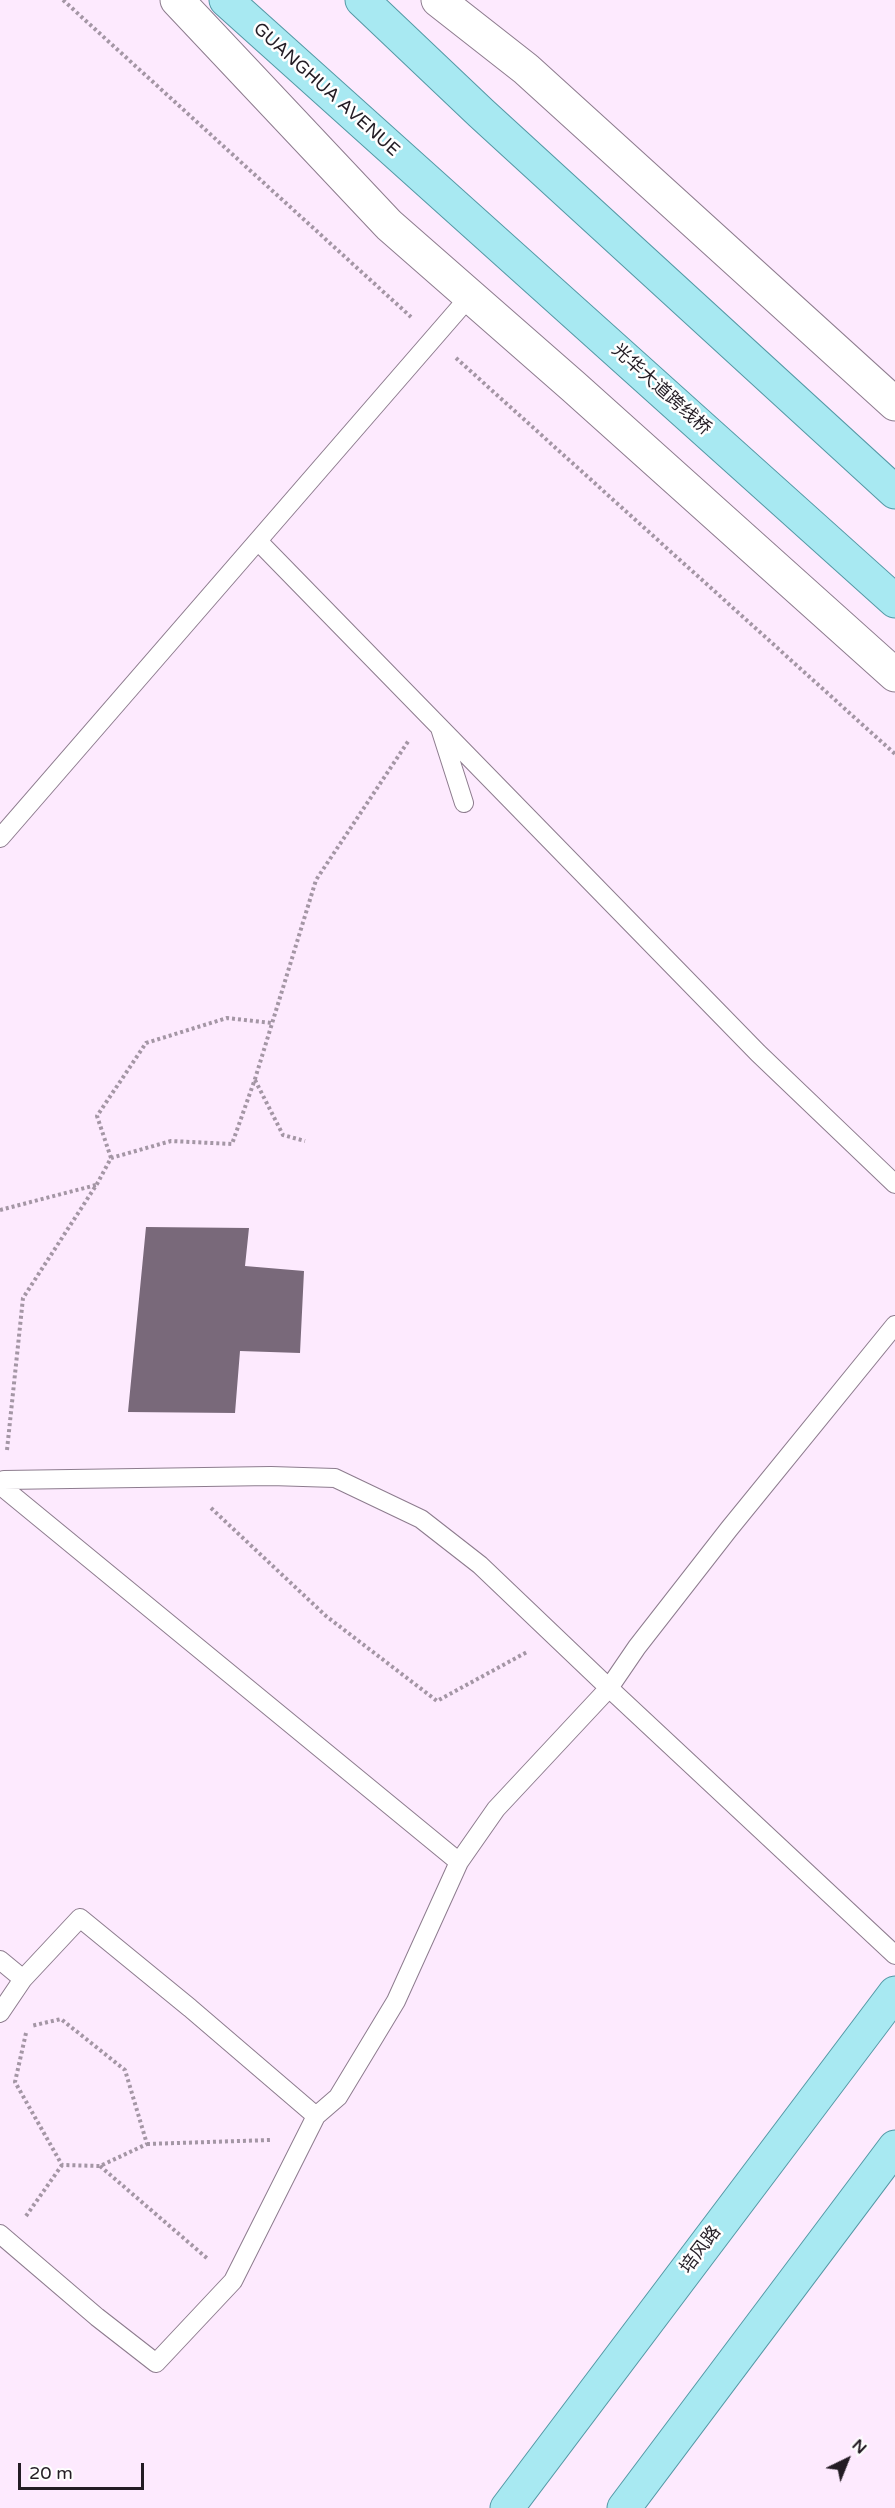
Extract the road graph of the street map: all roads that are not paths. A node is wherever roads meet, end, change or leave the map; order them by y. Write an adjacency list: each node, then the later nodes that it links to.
1 (177, 0): 6 (main road)
2 (226, 0): 5 (main road, GUANGHUA AVENUE)
3 (362, 0): 8 (main road)
4 (438, 0): 7 (main road)
5 (427, 180): 10 (main road, 光华大道跨线桥)
6 (470, 296): 9 (lane); 11 (main road)
7 (895, 404)
8 (895, 492)
9 (258, 541): 12 (lane); 14 (lane)
10 (895, 601)
11 (895, 675)
12 (433, 718): 13 (lane); 15 (lane)
13 (464, 803)
14 (0, 838)
15 (895, 1184)
16 (895, 1325): 18 (lane)
17 (1, 1484): 18 (lane); 19 (lane)
18 (609, 1688): 19 (lane); 20 (lane)
19 (459, 1862): 25 (lane)
20 (895, 1955)
21 (0, 1960): 22 (lane)
22 (22, 1979): 24 (lane); 25 (lane)
23 (895, 1993): 28 (main road, 培风路)
24 (0, 2013)
25 (315, 2116): 27 (lane)
26 (895, 2147): 29 (main road)
27 (4, 2237)
28 (507, 2508)
29 (624, 2508)

